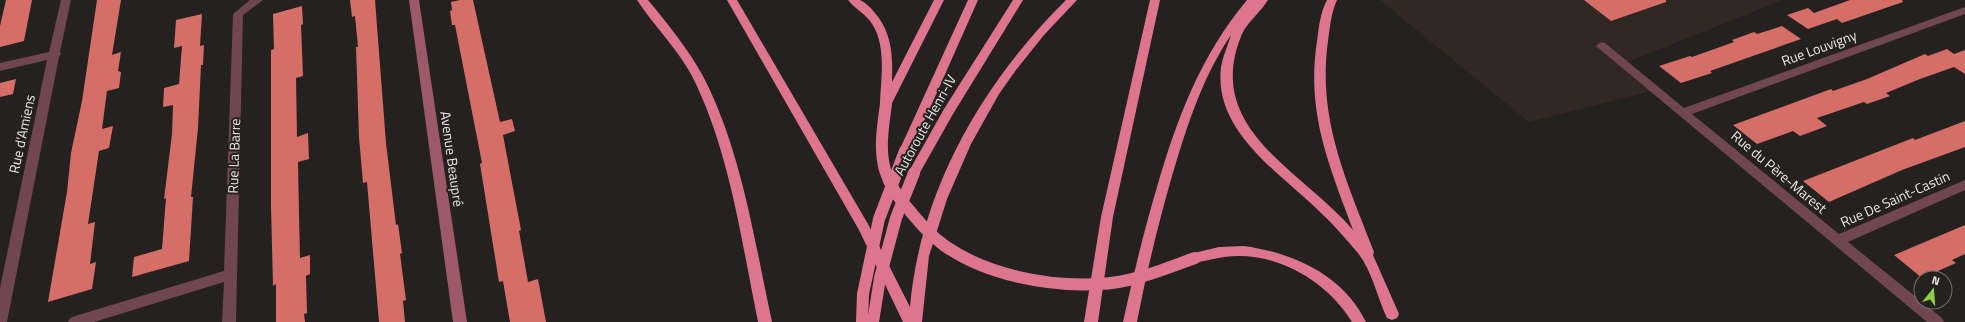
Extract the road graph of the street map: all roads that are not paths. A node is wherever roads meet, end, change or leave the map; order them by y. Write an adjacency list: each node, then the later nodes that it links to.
1 (66, 0): 17 (street, Rue d'Amiens)
2 (258, 0): 23 (street, Rue La Barre)
3 (414, 0): 28 (street, Avenue Beaupré)
4 (642, 0): 29 (highway)
5 (732, 0): 32 (highway)
6 (853, 0): 19 (highway)
7 (939, 0): 19 (highway)
8 (973, 0): 30 (highway, bridge)
9 (1018, 0): 31 (highway, Autoroute Henri-IV, bridge)
10 (1072, 0): 33 (highway)
11 (1155, 0): 34 (highway)
12 (1253, 0): 35 (highway)
13 (1263, 0): 24 (highway)
14 (1332, 0): 24 (highway)
15 (1965, 10): 20 (street, Rue Louvigny)
16 (1601, 46): 20 (street, Rue du Père-Marest)
17 (56, 54): 18 (street); 25 (street, Rue d'Amiens)
18 (0, 67)
19 (886, 104): 36 (highway, bridge)
20 (1683, 113): 22 (street, Rue du Père-Marest)
21 (1965, 185): 22 (street, Rue De Saint-Castin)
22 (1837, 241): 37 (street, Rue du Père-Marest)
23 (230, 275): 26 (street); 27 (street, Rue La Barre)
24 (1394, 318)
25 (0, 322)
26 (75, 322)
27 (229, 322)
28 (460, 322)
29 (766, 322)
30 (862, 322)
31 (872, 322)
32 (910, 322)
33 (915, 322)
34 (1091, 322)
35 (1130, 322)
36 (1359, 322)
37 (1937, 322)

